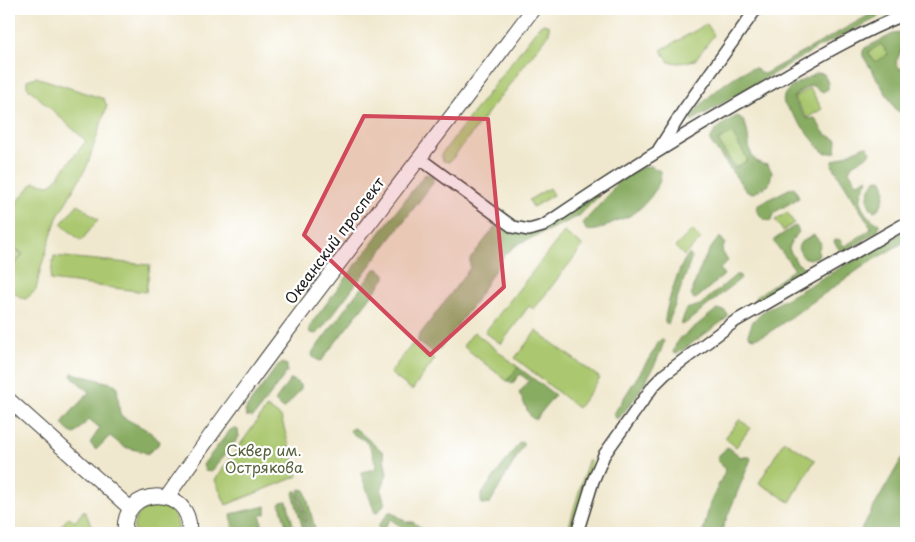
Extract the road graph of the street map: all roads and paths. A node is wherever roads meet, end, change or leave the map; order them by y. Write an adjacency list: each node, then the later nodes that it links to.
1 (533, 9): 5 (main road, Океанский проспект)
2 (756, 9): 4 (street)
3 (906, 14): 4 (street)
4 (658, 150): 5 (street)
5 (419, 158): 8 (main road, Океанский проспект)
6 (906, 223): 12 (street)
7 (9, 400): 9 (main road)
8 (167, 497): 9 (main road); 11 (main road)
9 (131, 509): 10 (main road)
10 (125, 533)
11 (189, 533)
12 (577, 533)

